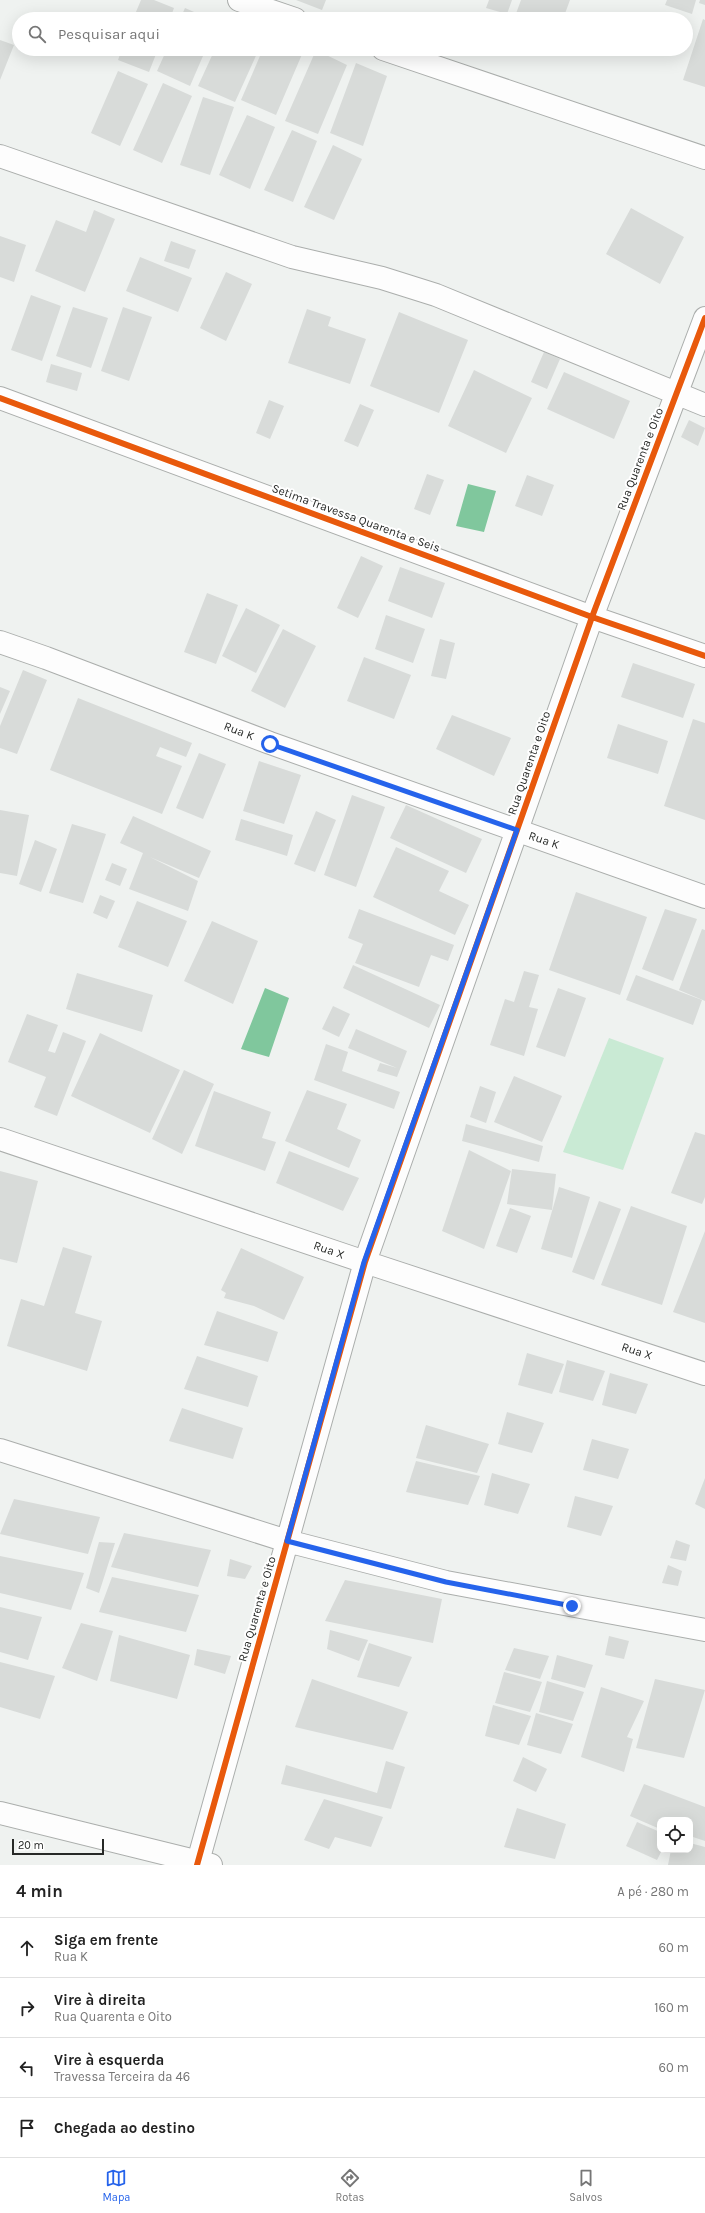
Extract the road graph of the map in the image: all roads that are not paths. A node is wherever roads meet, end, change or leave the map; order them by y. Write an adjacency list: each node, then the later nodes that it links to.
1 (239, 0): 2 (street)
2 (274, 12)
3 (404, 56): 5 (street)
4 (0, 156): 7 (street)
5 (705, 158)
6 (705, 318): 7 (street, Rua Quarenta e Oito)
7 (676, 395): 9 (street); 10 (street, Rua Quarenta e Oito)
8 (0, 398): 10 (street, Setima Travessa Quarenta e Seis)
9 (705, 405)
10 (592, 618): 12 (street, Setima Travessa Quarenta e Seis); 13 (street, Rua Quarenta e Oito)
11 (0, 642): 13 (street, Rua K)
12 (705, 656)
13 (517, 830): 14 (street, Rua K); 16 (street, Rua Quarenta e Oito)
14 (705, 897)
15 (0, 1139): 16 (street, Rua X)
16 (364, 1262): 17 (street, Rua X); 19 (street, Rua Quarenta e Oito)
17 (705, 1374)
18 (0, 1450): 19 (street)
19 (287, 1541): 20 (street); 22 (street, Rua Quarenta e Oito)
20 (705, 1630)
21 (0, 1813): 22 (street)
22 (202, 1864)

